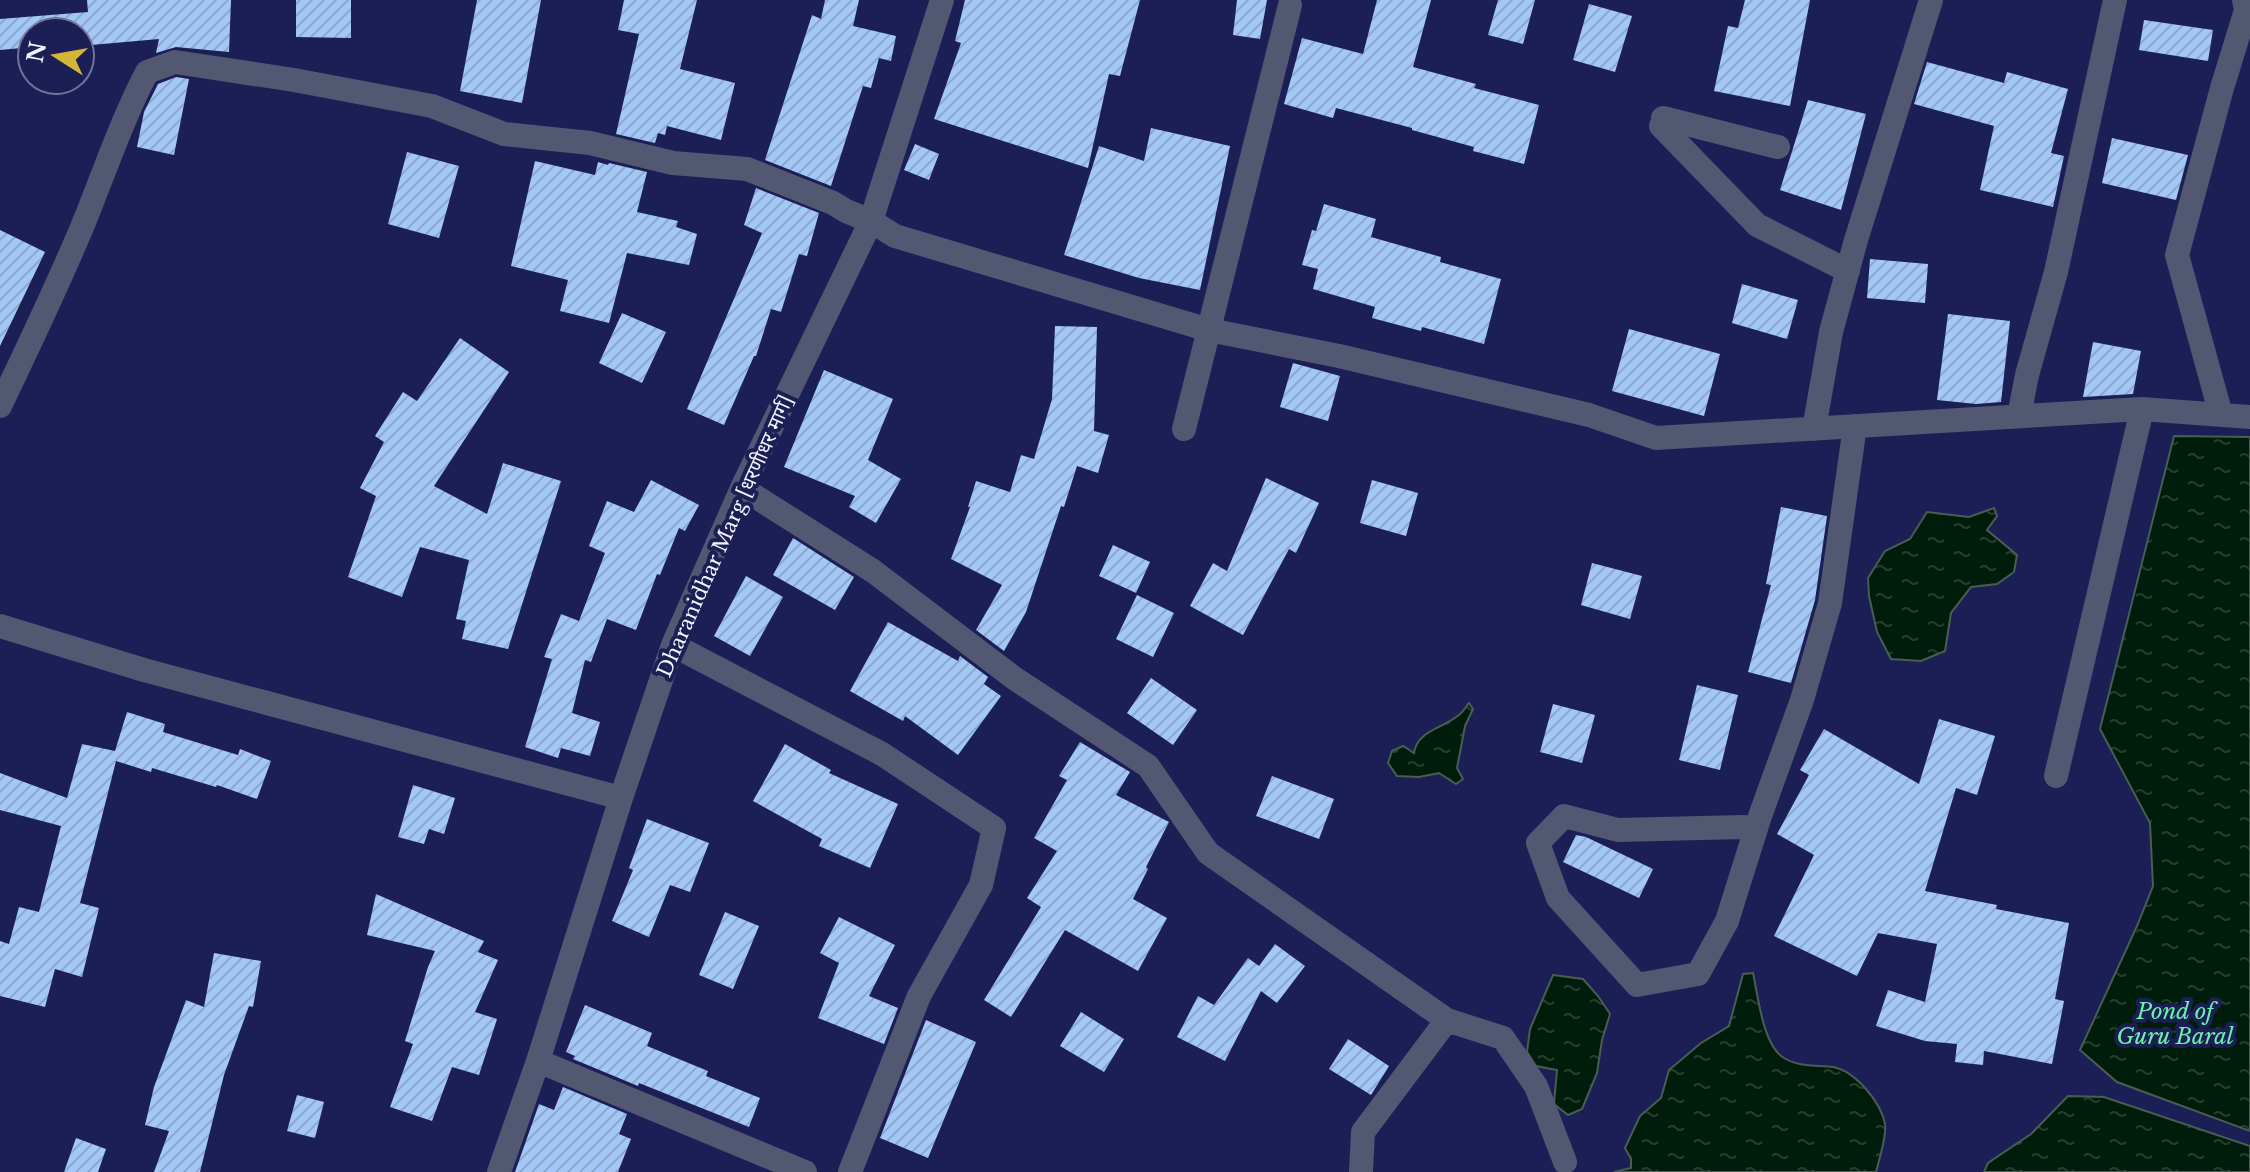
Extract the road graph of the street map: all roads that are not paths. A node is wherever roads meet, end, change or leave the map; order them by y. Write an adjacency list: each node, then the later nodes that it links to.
1 (942, 0): 7 (street, Dharanidhar Marg [धरणीधर मार्ग])
2 (1931, 0): 8 (street)
3 (2115, 0): 13 (street)
4 (2244, 0): 12 (street)
5 (1290, 5): 9 (street)
6 (1778, 147): 8 (street)
7 (871, 221): 9 (street); 10 (street); 18 (street, Dharanidhar Marg [धरणीधर मार्ग])
8 (1848, 271): 17 (street)
9 (1209, 330): 16 (street); 17 (street)
10 (0, 406)
11 (2142, 409): 12 (street); 13 (street); 21 (street)
12 (2221, 415): 14 (street)
13 (2019, 416): 15 (street)
14 (2250, 417)
15 (1855, 426): 17 (street); 23 (street)
16 (1184, 429)
17 (1814, 429)
18 (742, 488): 20 (street, Dharanidhar Marg [धरणीधर मार्ग]); 24 (street)
19 (0, 626): 22 (street)
20 (673, 645): 22 (street, Dharanidhar Marg [धरणीधर मार्ग]); 29 (street)
21 (2056, 776)
22 (621, 798): 25 (street, Dharanidhar Marg [धरणीधर मार्ग])
23 (1744, 827)
24 (1447, 1020): 26 (street); 30 (street)
25 (538, 1061): 27 (street, Dharanidhar Marg [धरणीधर मार्ग]); 28 (street)
26 (1565, 1162)
27 (499, 1172)
28 (805, 1172)
29 (850, 1172)
30 (1361, 1172)

